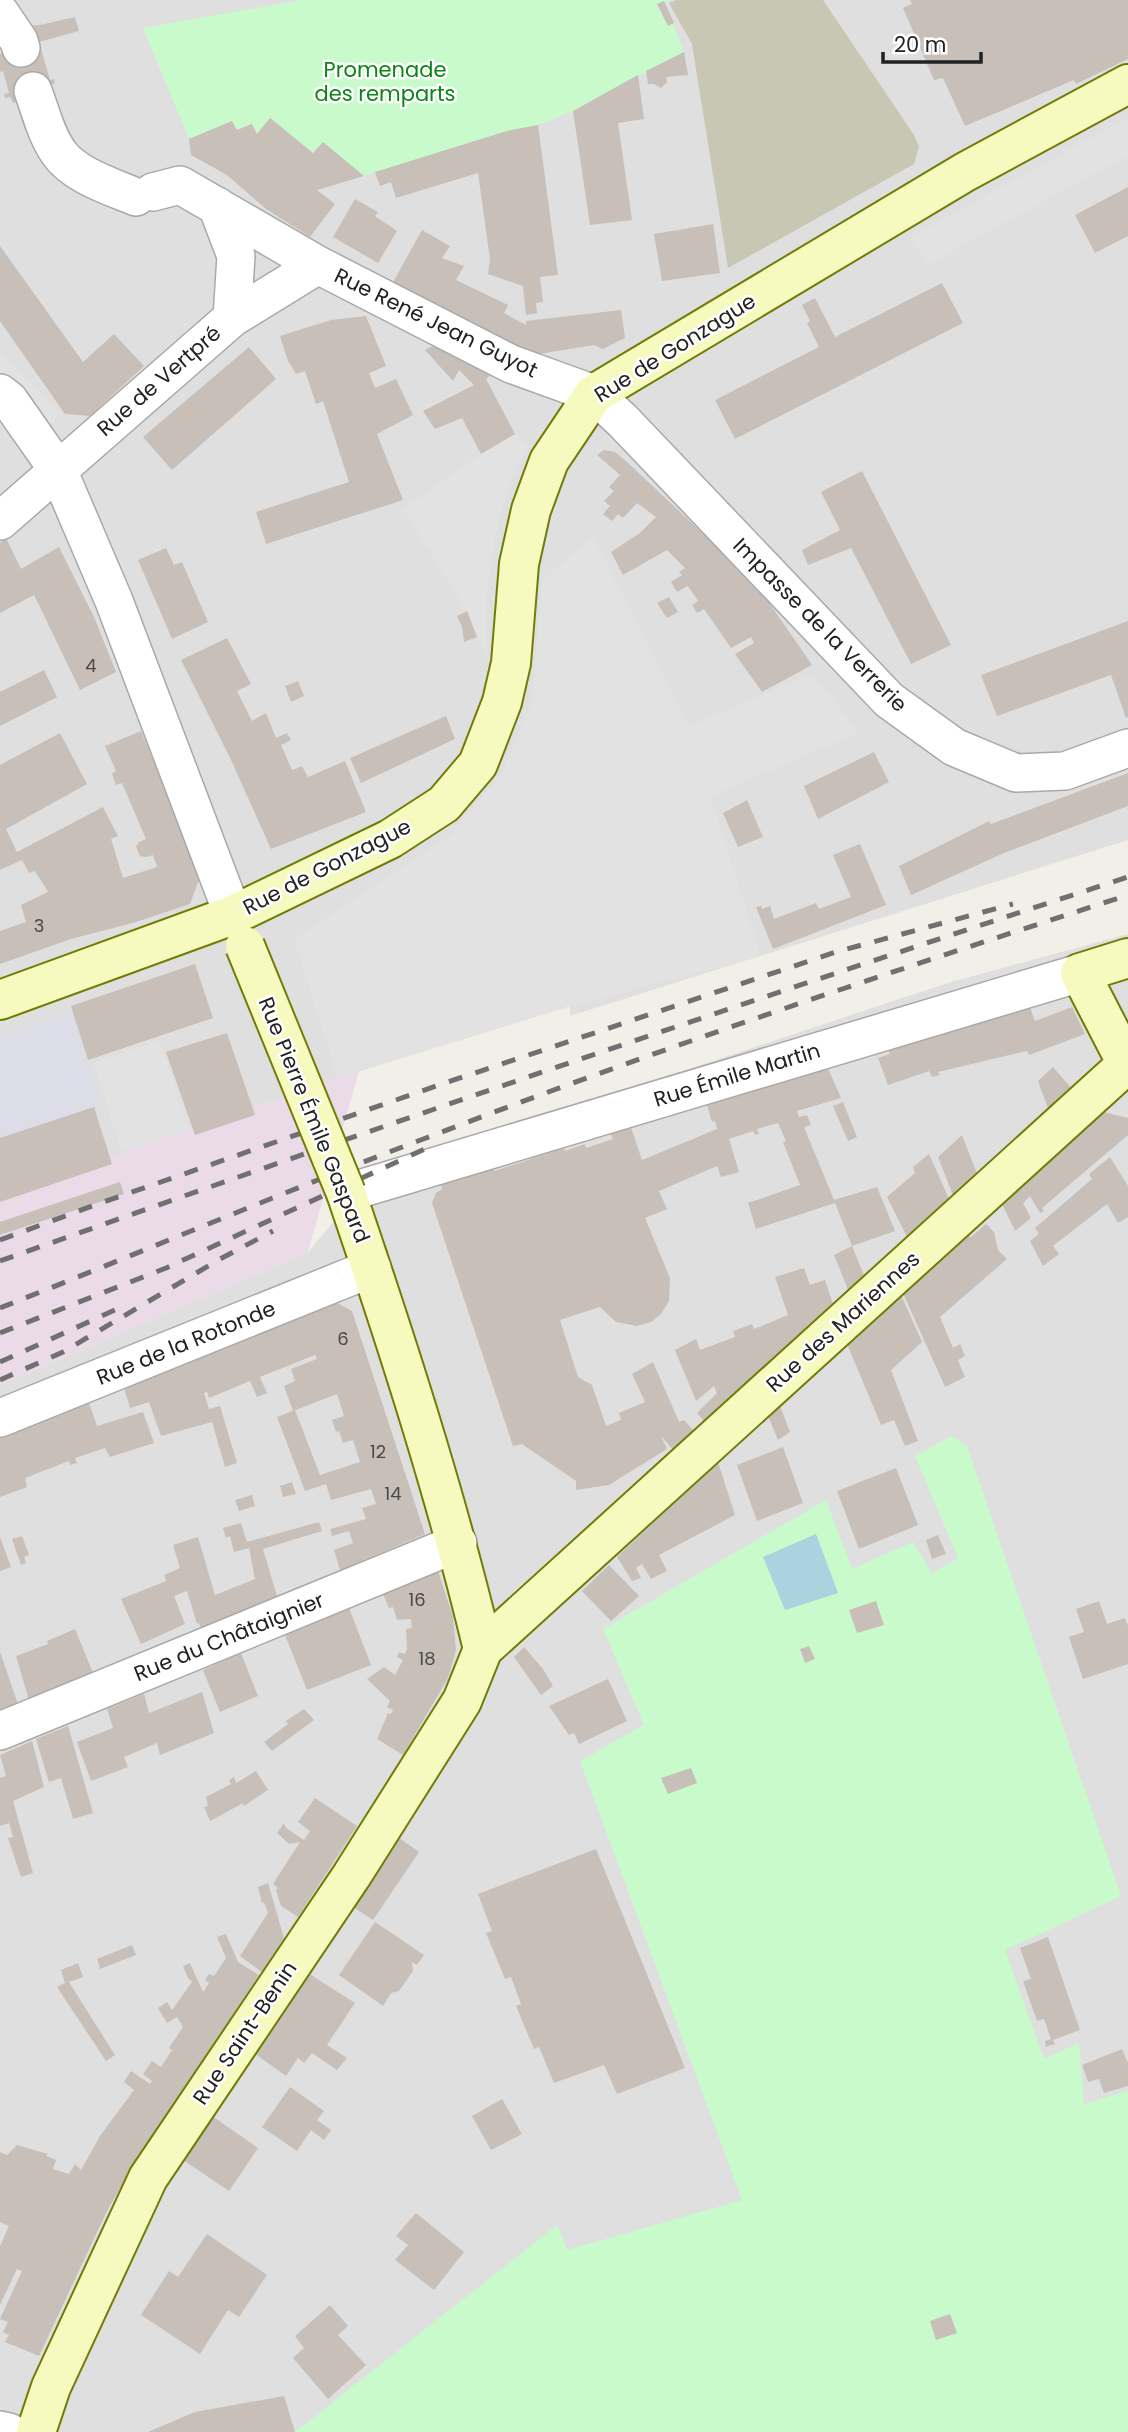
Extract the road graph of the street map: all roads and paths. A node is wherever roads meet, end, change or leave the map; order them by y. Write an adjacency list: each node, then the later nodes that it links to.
1 (0, 13): 2 (street)
2 (21, 48)
3 (1128, 84): 9 (main road, Rue de Gonzague)
4 (33, 91): 5 (street, Rue René Jean Guyot)
5 (218, 206): 6 (street, Rue René Jean Guyot); 7 (street, Rue de Vertpré)
6 (317, 265): 7 (street, Rue René Jean Guyot); 9 (street, Rue René Jean Guyot)
7 (232, 318): 10 (street, Rue de Vertpré)
8 (0, 393): 10 (street, Rue Pierre Émile Gaspard)
9 (594, 394): 12 (street, Impasse de la Verrerie); 13 (main road, Rue de Gonzague)
10 (58, 470): 11 (street, Rue de Vertpré); 13 (street, Rue Pierre Émile Gaspard)
11 (0, 522)
12 (1128, 748)
13 (244, 922): 16 (main road, Rue de Gonzague); 18 (main road, Rue Pierre Émile Gaspard, bridge)
14 (1128, 958): 15 (main road, Rue Émile Martin)
15 (1080, 973): 17 (main road, Rue des Mariennes); 18 (street, Rue Émile Martin)
16 (0, 1000)
17 (1127, 1065): 22 (main road, Rue des Mariennes)
18 (346, 1193): 19 (main road, Rue Pierre Émile Gaspard)
19 (372, 1268): 20 (street, Rue de la Rotonde); 21 (main road, Rue Pierre Émile Gaspard)
20 (0, 1418)
21 (458, 1543): 22 (main road, Rue Pierre Émile Gaspard); 23 (street, Rue du Châtaignier)
22 (483, 1649): 26 (main road, Rue Saint-Benin)
23 (0, 1731)
24 (0, 2430): 25 (street)
25 (9, 2432)
26 (36, 2432)

